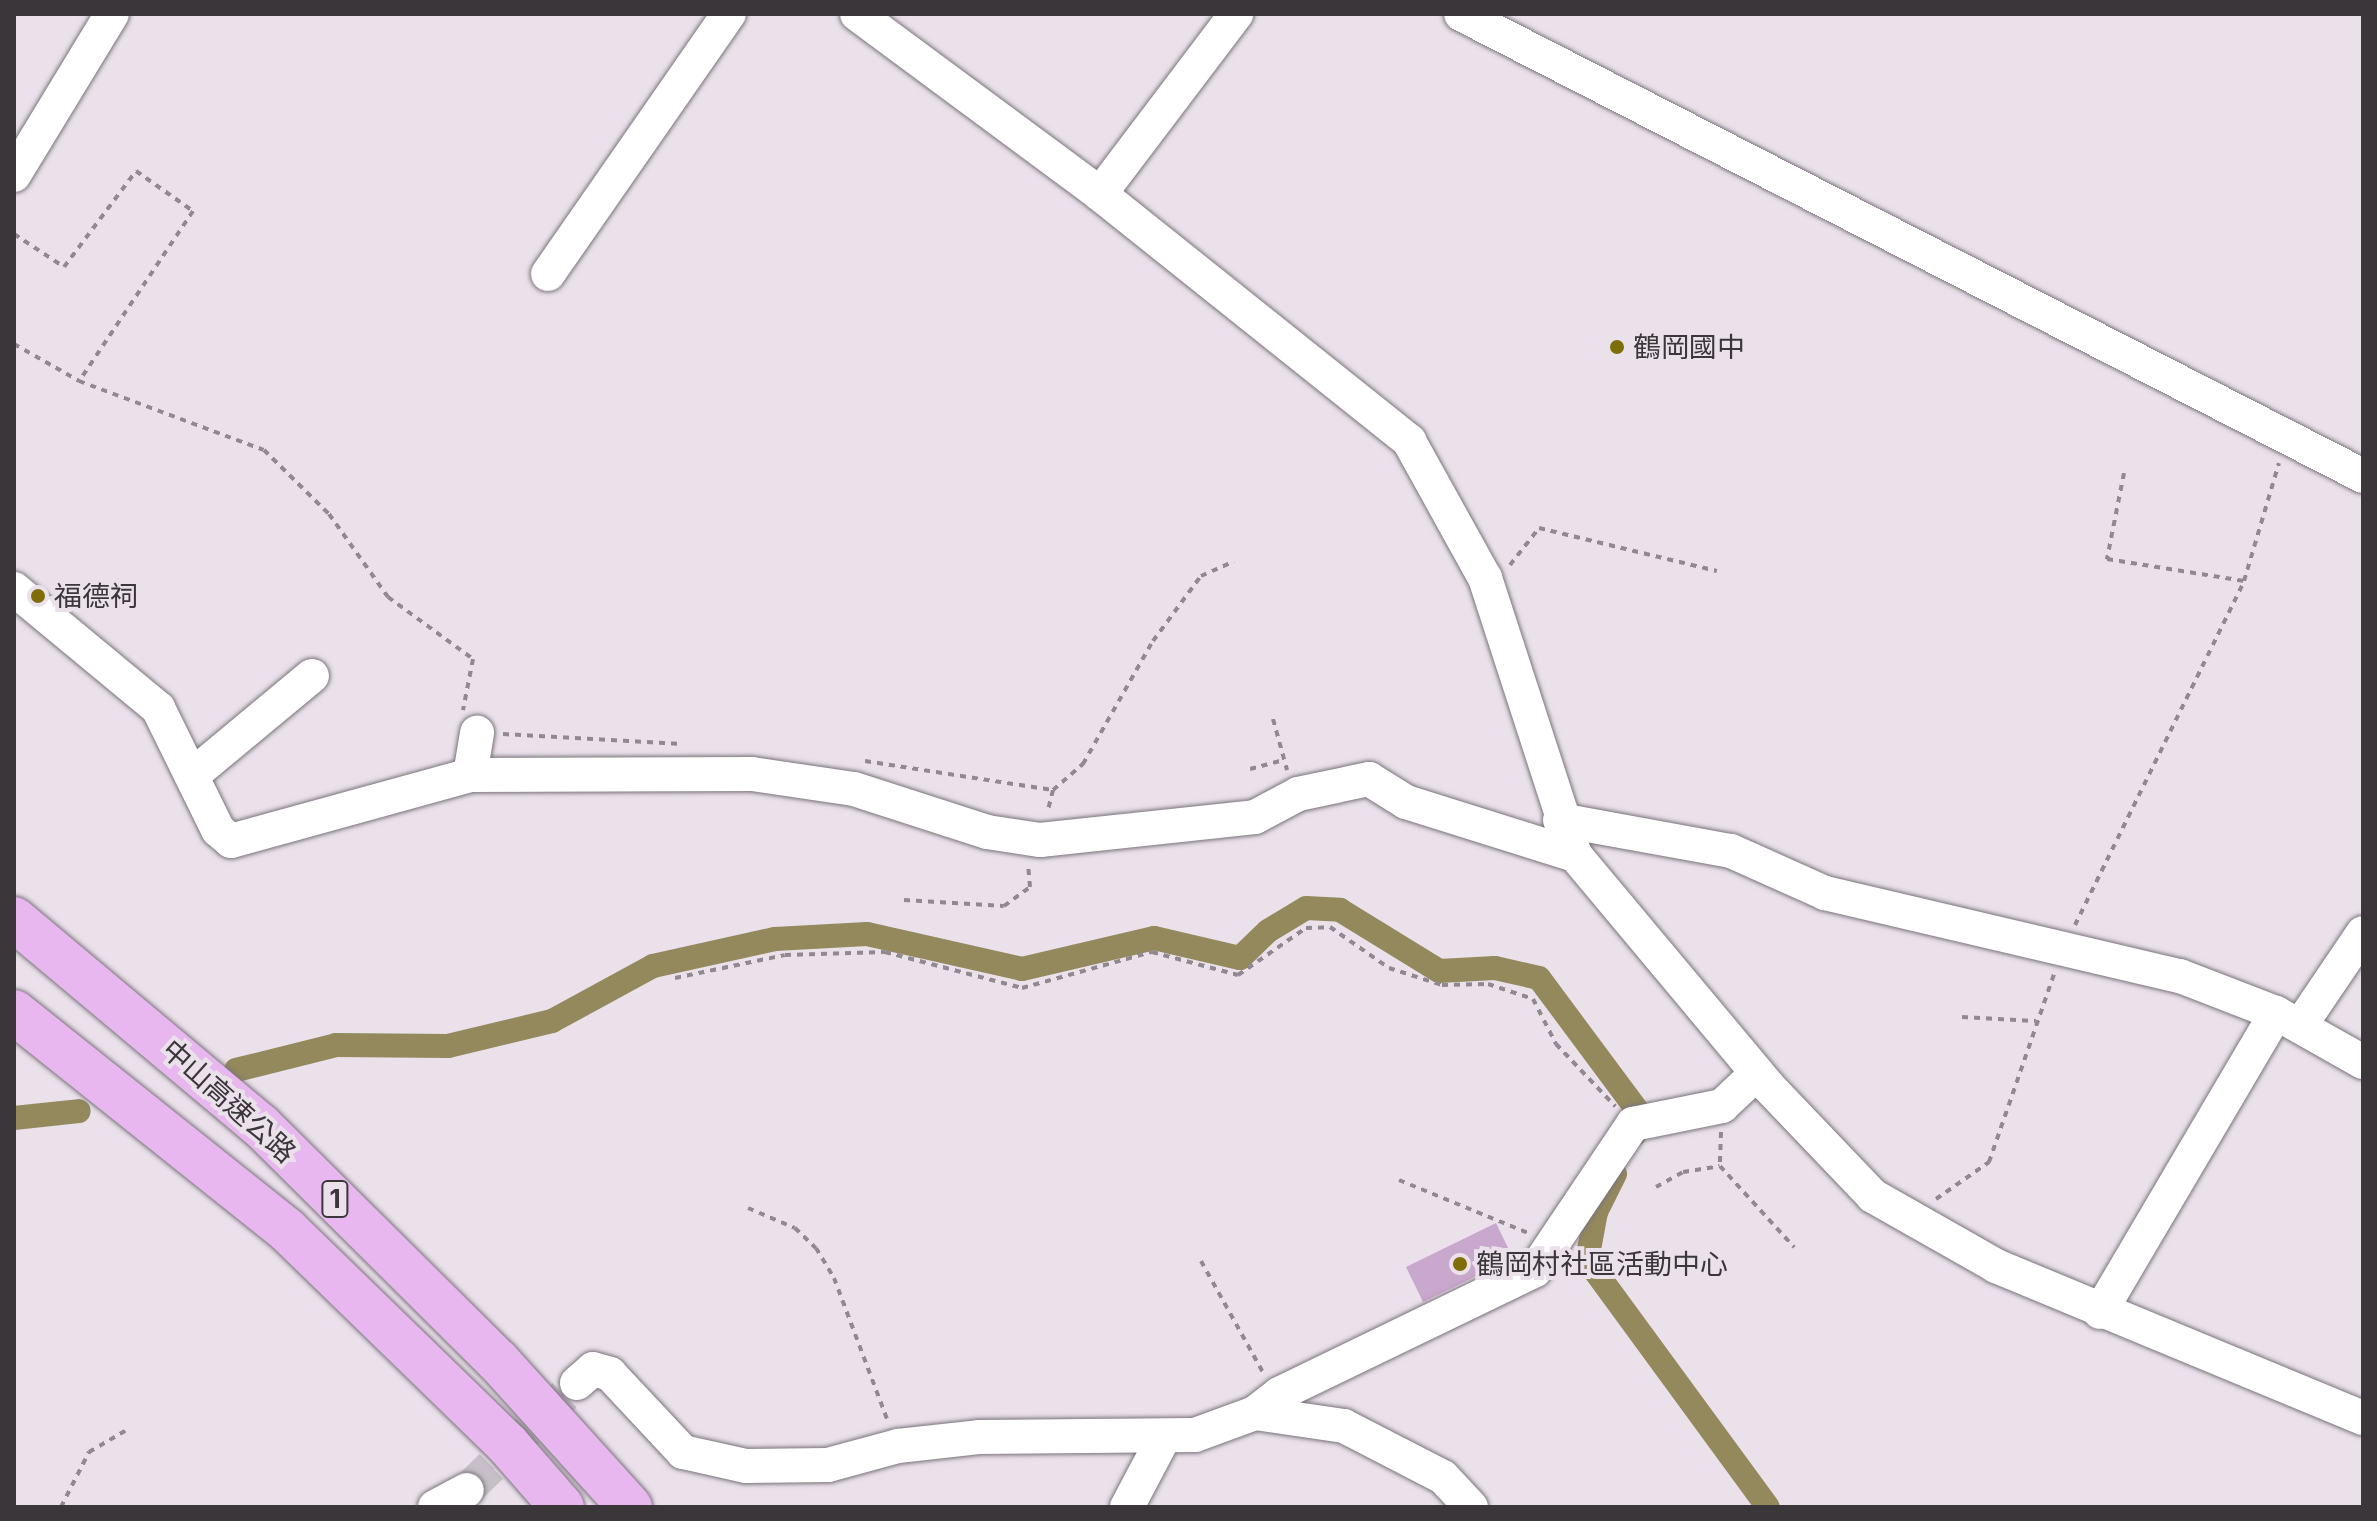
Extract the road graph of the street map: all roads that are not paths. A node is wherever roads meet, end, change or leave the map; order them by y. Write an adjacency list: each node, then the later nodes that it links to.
1 (112, 14): 6 (street)
2 (729, 14): 8 (street)
3 (857, 14): 7 (street)
4 (1236, 14): 7 (street)
5 (1461, 14): 9 (street)
6 (14, 175)
7 (1100, 194): 15 (street)
8 (548, 274)
9 (2363, 476)
10 (14, 589): 13 (street)
11 (312, 676): 13 (street)
12 (477, 733): 14 (street)
13 (195, 773): 14 (street)
14 (470, 775): 16 (street)
15 (1560, 820): 16 (street); 20 (street)
16 (1575, 855): 22 (street)
17 (14, 919): 31 (highway, 中山高速公路 / 1)
18 (2363, 933): 20 (street)
19 (14, 1012): 30 (highway, 中山高速公路 / 1)
20 (2288, 1019): 21 (street); 23 (street)
21 (2363, 1062)
22 (1757, 1073): 23 (street); 25 (street)
23 (2100, 1312): 26 (street)
24 (577, 1383): 27 (street)
25 (1267, 1404): 27 (street); 33 (street)
26 (2363, 1418)
27 (1164, 1437): 32 (street)
28 (467, 1490): 29 (street)
29 (435, 1507)
30 (562, 1507)
31 (630, 1507)
32 (1127, 1507)
33 (1471, 1507)

